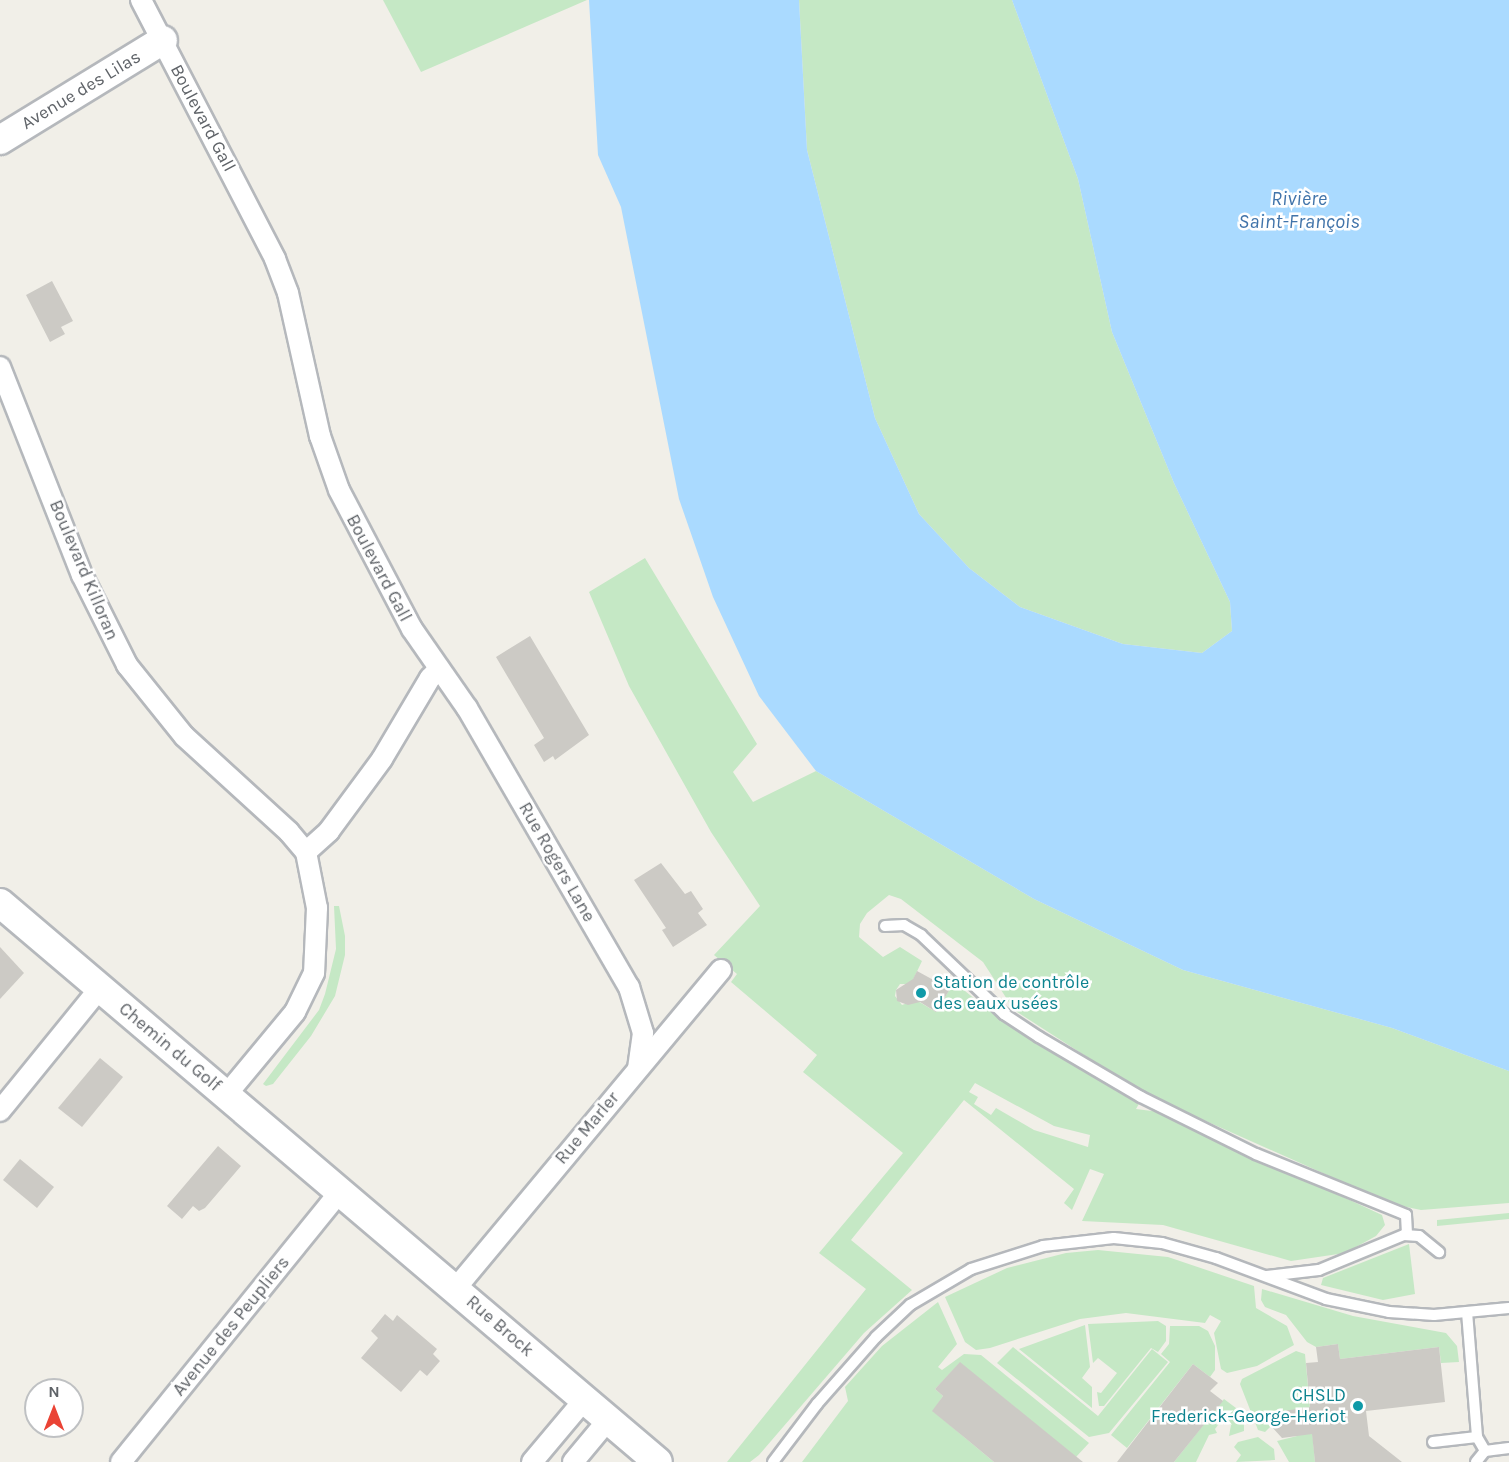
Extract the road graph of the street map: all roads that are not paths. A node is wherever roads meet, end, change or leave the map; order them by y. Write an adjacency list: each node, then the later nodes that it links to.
1 (141, 0): 2 (street, Boulevard Gall)
2 (163, 40): 3 (street, Avenue des Lilas); 5 (street, Boulevard Gall)
3 (0, 140)
4 (0, 367): 6 (street, Boulevard Killoran)
5 (439, 669): 6 (street); 11 (street, Rue Rogers Lane)
6 (306, 852): 12 (street)
7 (0, 903): 10 (street, Chemin du Golf)
8 (885, 926): 15 (lane)
9 (721, 970): 11 (street, Rue Marler)
10 (100, 988): 12 (street, Chemin du Golf); 13 (street)
11 (638, 1067): 18 (street, Rue Marler)
12 (226, 1095): 14 (street, Chemin du Golf)
13 (0, 1111)
14 (341, 1190): 18 (street, Rue Brock); 27 (street, Avenue des Peupliers)
15 (1407, 1234): 16 (lane); 17 (lane)
16 (1439, 1252)
17 (1262, 1276): 20 (lane); 31 (lane)
18 (456, 1288): 21 (street, Rue Brock)
19 (1509, 1308): 20 (lane)
20 (1467, 1312): 23 (lane)
21 (584, 1400): 22 (street, Rue Brock); 28 (street)
22 (608, 1420): 29 (street); 30 (street, Rue Brock)
23 (1477, 1437): 24 (lane); 26 (lane)
24 (1433, 1442)
25 (1509, 1448): 26 (lane)
26 (1485, 1451): 32 (lane)
27 (121, 1462)
28 (532, 1462)
29 (573, 1462)
30 (658, 1462)
31 (773, 1462)
32 (1476, 1462)

